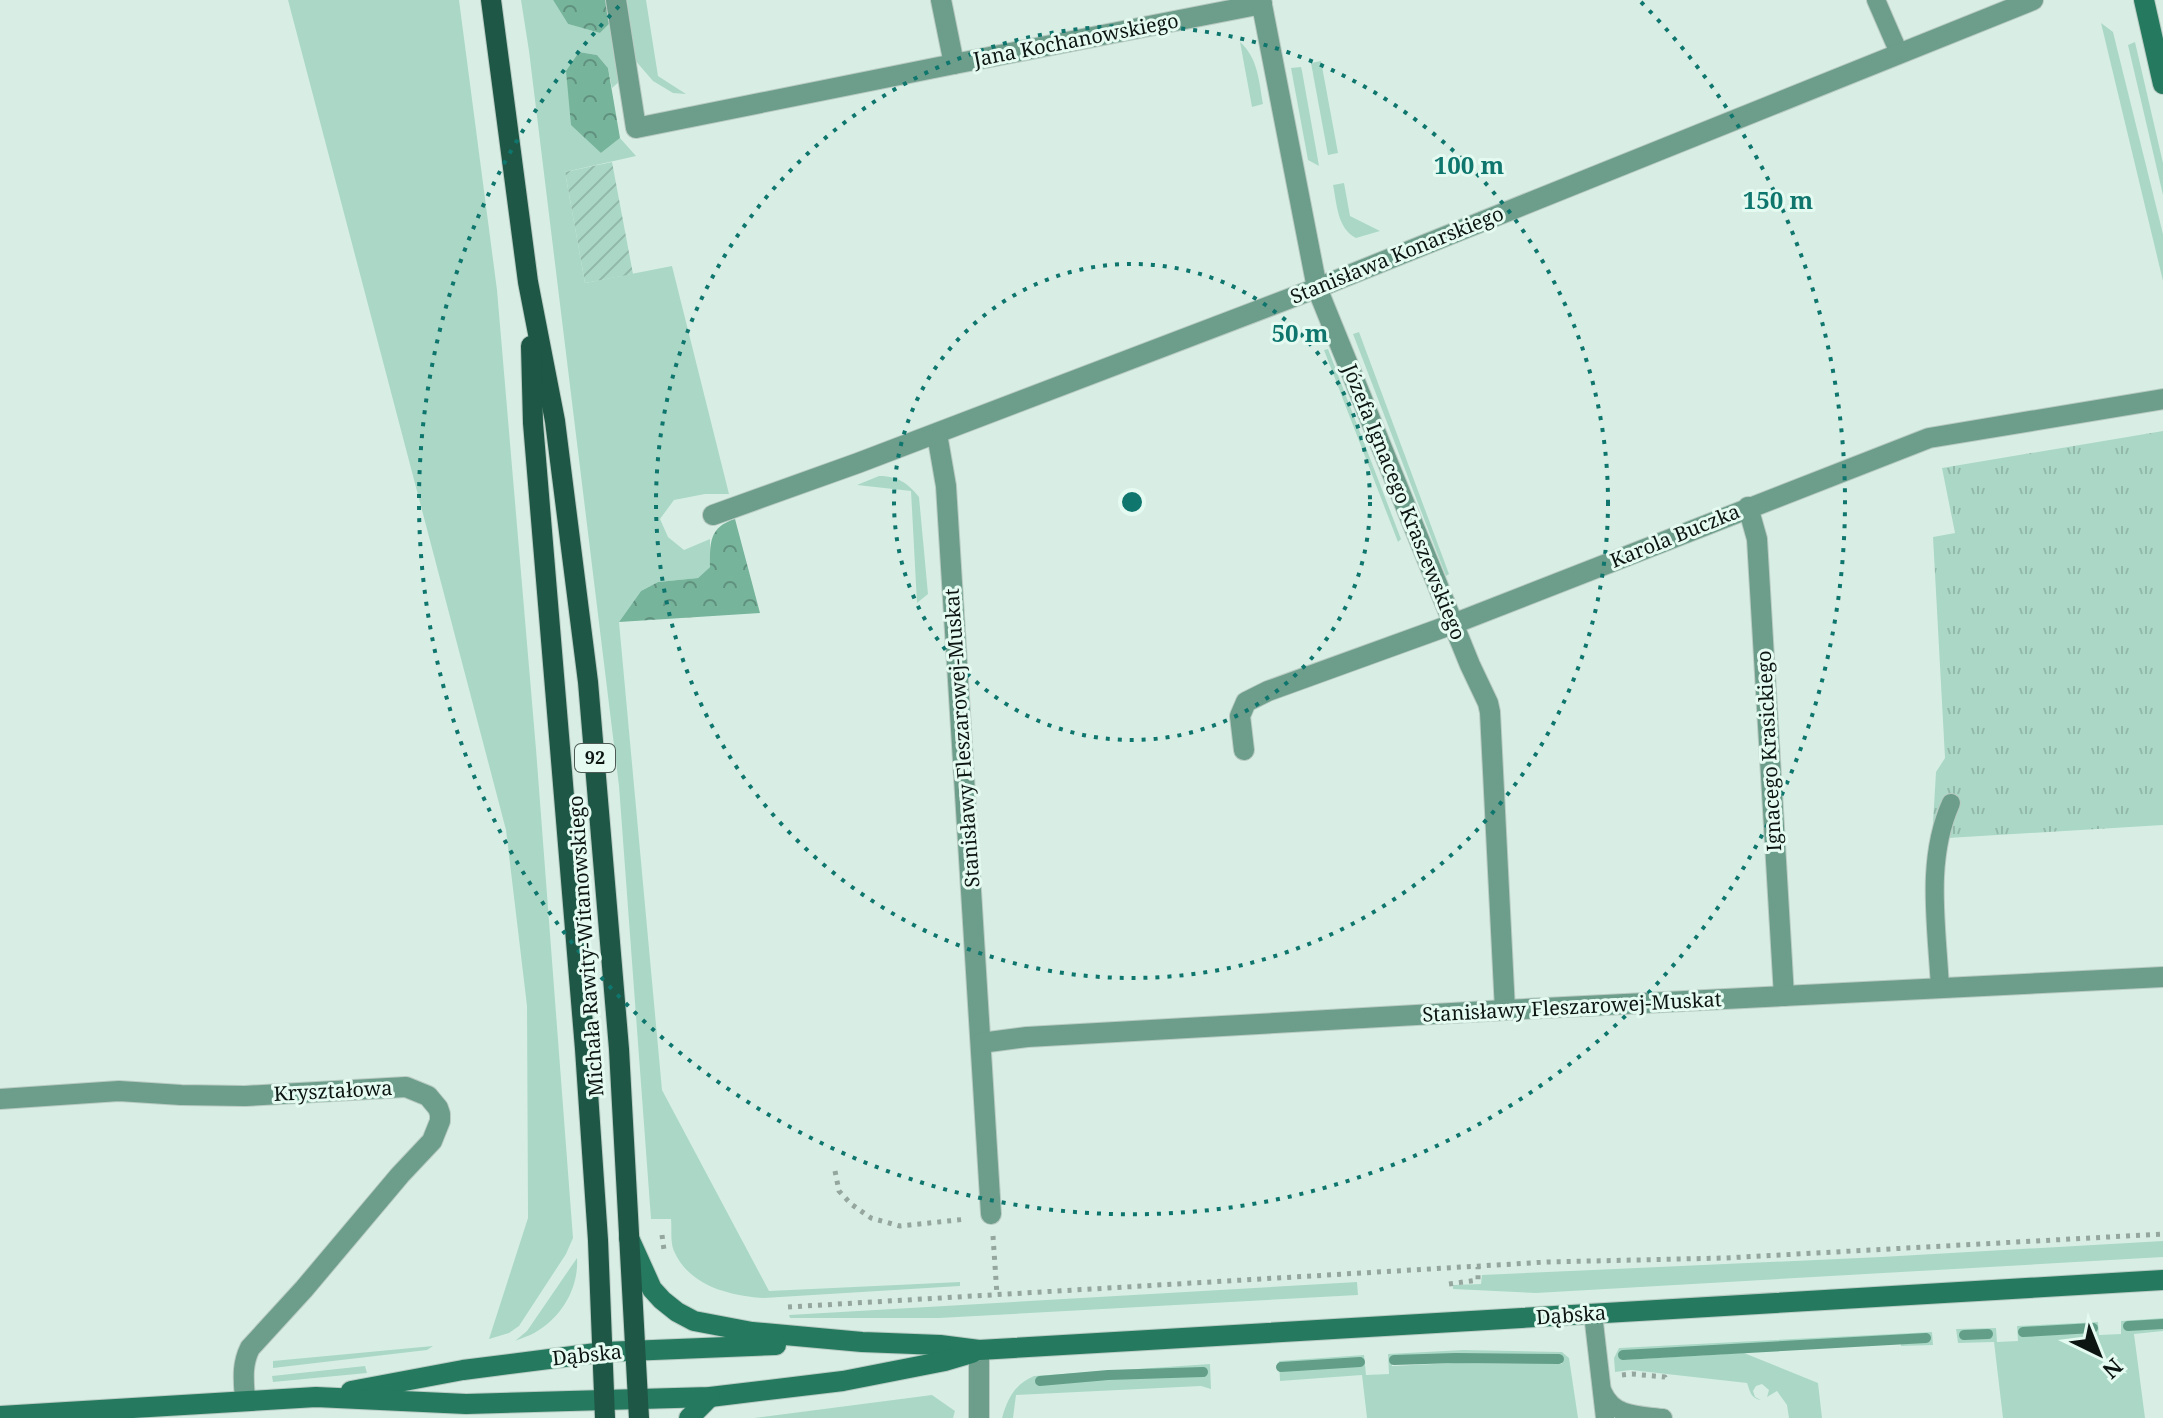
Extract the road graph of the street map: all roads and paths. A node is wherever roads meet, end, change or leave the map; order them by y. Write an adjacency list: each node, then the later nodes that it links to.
1 (491, 0): 11 (main road, Michała Rawity-Witanowskiego / 92)
2 (616, 0): 9 (street)
3 (941, 0): 9 (street, Jana Kochanowskiego)
4 (1876, 0): 8 (lane)
5 (2033, 0): 8 (street, Stanisława Konarskiego)
6 (2144, 0): 10 (street)
7 (1262, 2): 9 (street, Jana Kochanowskiego); 12 (street, Józefa Ignacego Kraszewskiego)
8 (1899, 53): 12 (street, Stanisława Konarskiego)
9 (954, 64)
10 (2163, 84)
11 (528, 282): 30 (main road, Michała Rawity-Witanowskiego / 92); 41 (main road, Michała Rawity-Witanowskiego / 92)
12 (1317, 288): 14 (street, Stanisława Konarskiego); 17 (street, Józefa Ignacego Kraszewskiego)
13 (2163, 399): 15 (street, Karola Buczka)
14 (937, 434): 16 (street, Stanisława Konarskiego); 24 (street, Stanisławy Fleszarowej-Muskat)
15 (1748, 507): 17 (street, Karola Buczka); 22 (street, Ignacego Krasickiego)
16 (713, 515)
17 (1453, 624): 18 (street, Karola Buczka); 23 (street, Józefa Ignacego Kraszewskiego)
18 (1244, 750)
19 (1951, 803): 21 (lane)
20 (2163, 977): 21 (street, Stanisławy Fleszarowej-Muskat)
21 (1940, 988): 22 (street, Stanisławy Fleszarowej-Muskat)
22 (1784, 996): 23 (street, Stanisławy Fleszarowej-Muskat)
23 (1505, 1010): 24 (street, Stanisławy Fleszarowej-Muskat)
24 (981, 1043): 27 (street, Stanisławy Fleszarowej-Muskat)
25 (0, 1099): 46 (street, Kryształowa)
26 (835, 1171): 27 (path)
27 (991, 1214): 35 (path)
28 (2163, 1234): 32 (path)
29 (662, 1235): 31 (path)
30 (629, 1238): 38 (street, Dąbska); 39 (main road, Michała Rawity-Witanowskiego / 92)
31 (666, 1261)
32 (1478, 1267): 34 (path); 35 (path)
33 (2163, 1280): 37 (street, Dąbska)
34 (1449, 1284)
35 (997, 1295): 36 (path)
36 (787, 1307)
37 (1593, 1314): 40 (street, Dąbska); 42 (lane)
38 (862, 1342): 39 (street, Dąbska); 40 (street, Dąbska)
39 (636, 1350): 41 (street, Dąbska); 48 (main road, Michała Rawity-Witanowskiego / 92)
40 (979, 1350): 45 (street, Dąbska); 53 (street)
41 (604, 1352): 44 (street, Dąbska); 49 (main road, Michała Rawity-Witanowskiego / 92)
42 (1608, 1381): 43 (path); 54 (lane); 56 (lane)
43 (1667, 1381)
44 (316, 1397): 46 (street, Dąbska); 47 (street, Dąbska)
45 (710, 1397): 48 (street, Dąbska); 52 (street)
46 (245, 1401): 50 (street, Dąbska)
47 (499, 1403): 49 (street, Dąbska); 51 (street, Dąbska)
48 (638, 1408): 49 (street, Dąbska)
49 (605, 1409)
50 (0, 1416)
51 (528, 1418)
52 (689, 1418)
53 (979, 1418)
54 (1605, 1418)
55 (1653, 1418): 56 (lane)
56 (1664, 1418)

